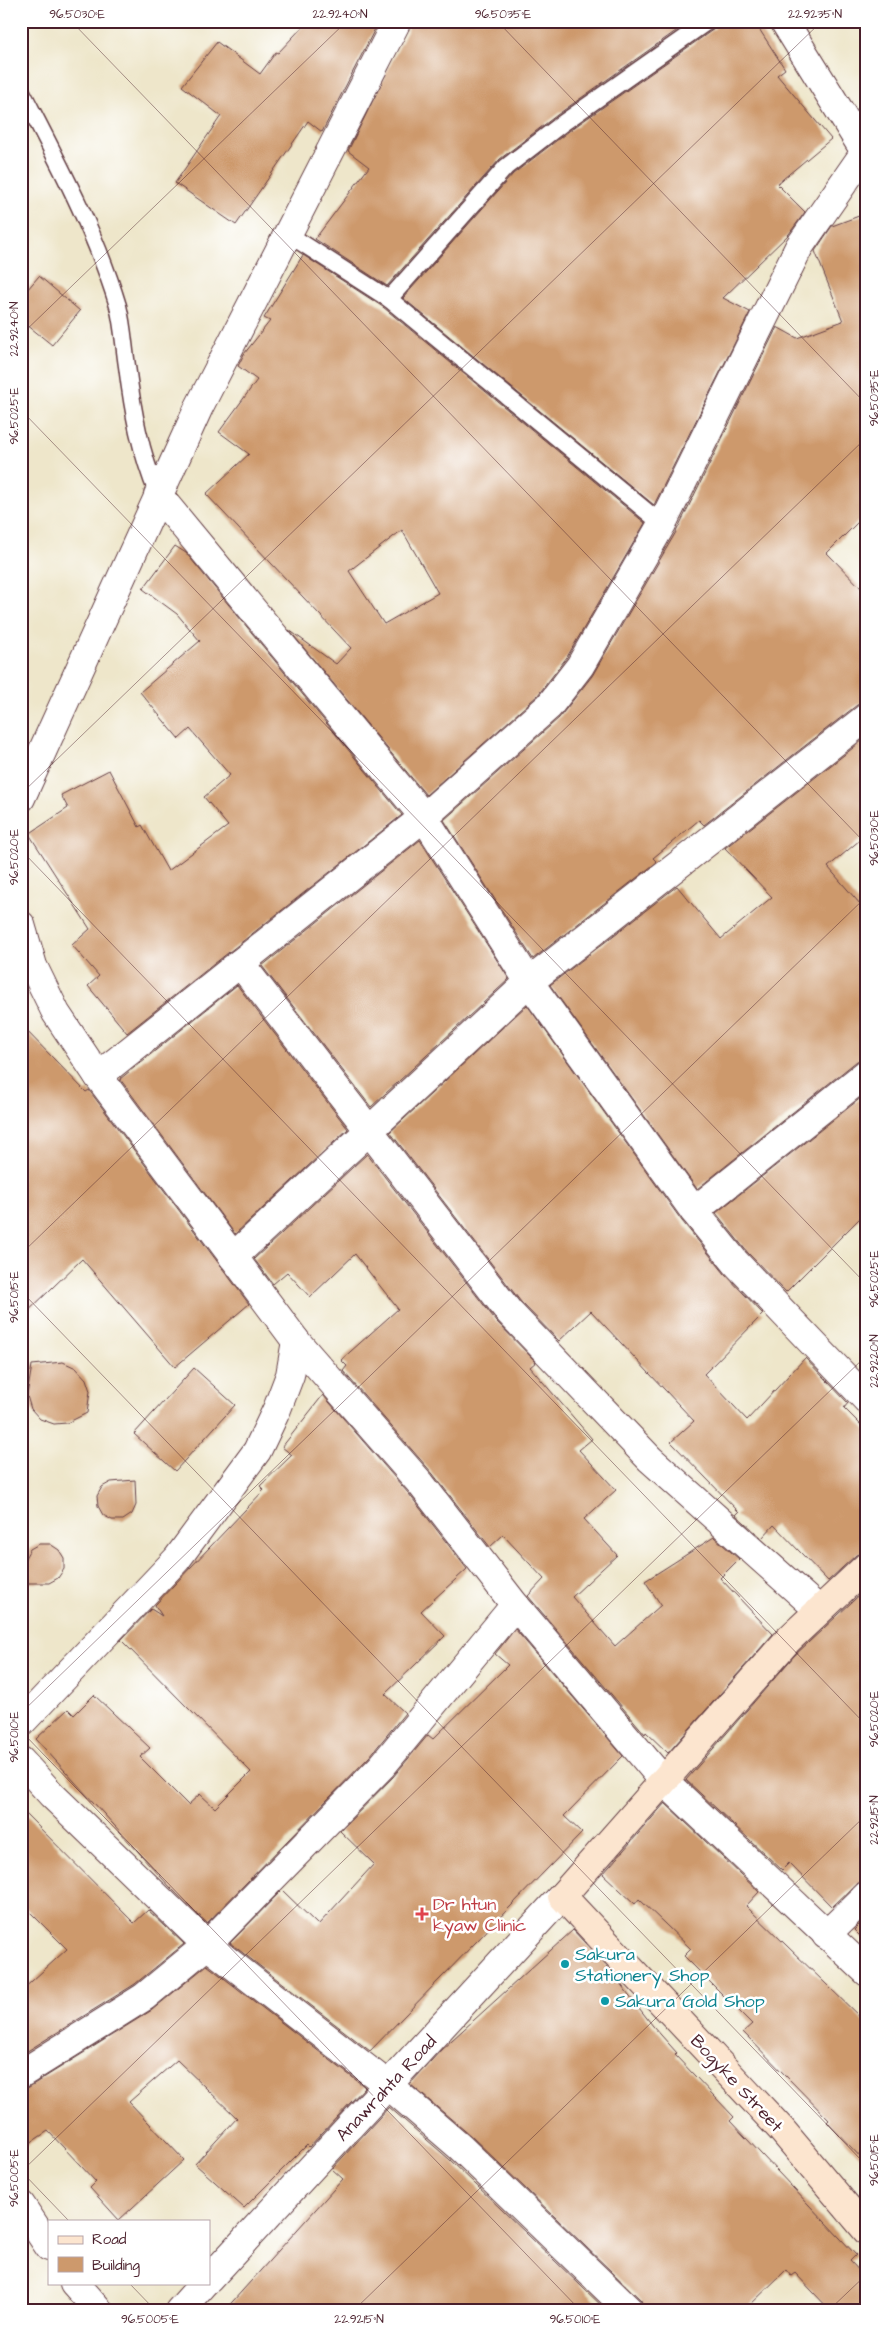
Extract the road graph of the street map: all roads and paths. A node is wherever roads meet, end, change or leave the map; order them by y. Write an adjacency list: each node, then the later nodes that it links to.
1 (397, 21): 6 (street)
2 (708, 21): 7 (lane)
3 (784, 21): 5 (street)
4 (21, 90): 8 (lane)
5 (866, 153): 9 (street)
6 (288, 234): 7 (lane); 8 (street)
7 (389, 299): 9 (lane)
8 (158, 495): 11 (street); 12 (street)
9 (662, 524): 12 (street)
10 (867, 716): 15 (street)
11 (21, 798)
12 (424, 817): 14 (street); 15 (street)
13 (21, 925): 17 (street)
14 (240, 963): 17 (street); 18 (street)
15 (529, 982): 18 (street); 19 (street)
16 (867, 1073): 19 (street)
17 (98, 1076): 20 (street)
18 (369, 1130): 20 (street); 25 (street)
19 (694, 1211): 22 (street)
20 (233, 1257): 21 (street)
21 (296, 1341): 24 (street); 26 (street)
22 (867, 1400)
23 (867, 1566): 25 (main road)
24 (515, 1605): 28 (street); 32 (street)
25 (819, 1610): 28 (main road)
26 (21, 1723)
27 (21, 1761): 32 (street)
28 (663, 1780): 30 (main road); 31 (street)
29 (867, 1895): 31 (street)
30 (562, 1896): 35 (street, Anawrahta Road); 37 (main road, Bogyke Street)
31 (826, 1935): 33 (street)
32 (207, 1944): 34 (street); 35 (street)
33 (867, 1972)
34 (21, 2074)
35 (388, 2086): 39 (street, Anawrahta Road); 44 (street)
36 (21, 2205): 38 (street)
37 (867, 2231)
38 (48, 2246)
39 (210, 2278)
40 (75, 2284): 42 (street)
41 (203, 2284): 43 (street)
42 (99, 2311)
43 (179, 2311)
44 (630, 2311)

